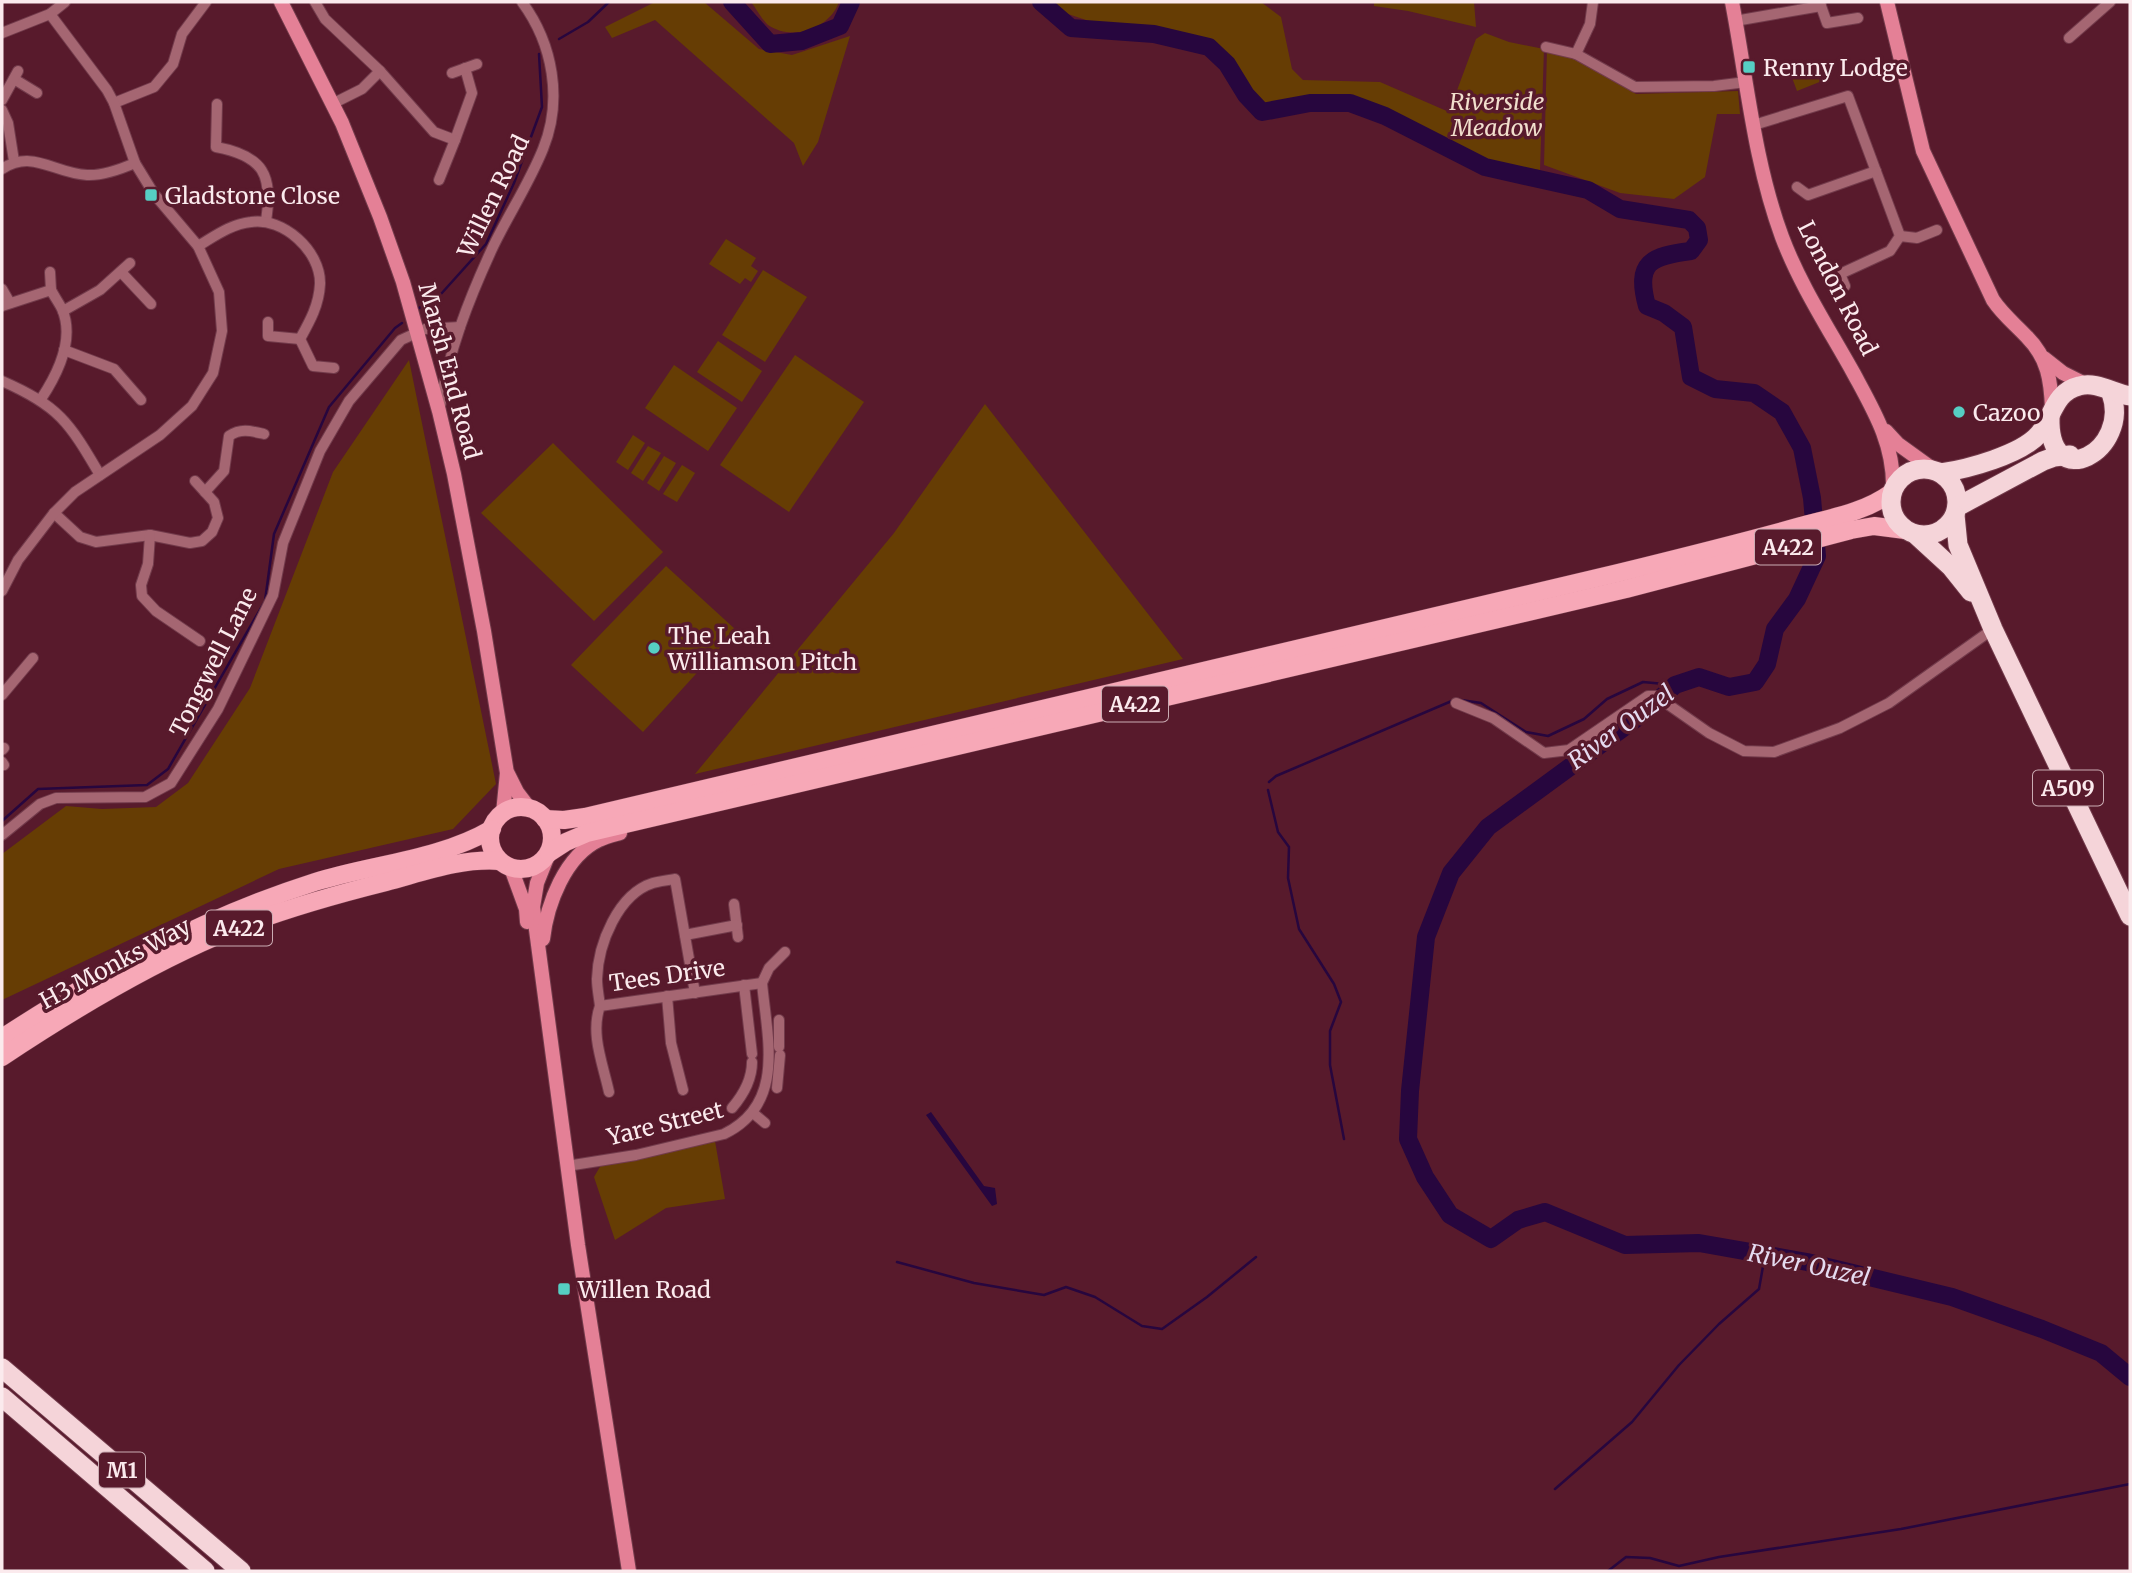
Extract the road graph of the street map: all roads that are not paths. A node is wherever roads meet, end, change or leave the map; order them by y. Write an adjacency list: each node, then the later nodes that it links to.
1 (65, 2): 11 (street)
2 (206, 2): 25 (street)
3 (281, 2): 27 (street, Marsh End Road)
4 (315, 2): 20 (street)
5 (522, 2): 55 (street, Willen Road)
6 (1592, 2): 17 (street)
7 (1732, 2): 13 (street, London Road)
8 (1887, 2): 59 (street)
9 (2110, 2): 15 (street)
10 (1821, 4): 12 (street); 13 (street)
11 (50, 13): 14 (street); 25 (street)
12 (1858, 18)
13 (1735, 21): 22 (street, London Road)
14 (2, 33)
15 (2069, 38)
16 (1546, 47): 17 (street)
17 (1576, 54): 22 (street)
18 (477, 64): 19 (street)
19 (464, 68): 21 (street); 30 (street)
20 (380, 71): 27 (street); 30 (street)
21 (452, 73)
22 (1746, 82): 29 (street, London Road)
23 (37, 93): 24 (street)
24 (2, 100)
25 (114, 103): 34 (street)
26 (217, 104): 31 (street)
27 (332, 104): 56 (street, Marsh End Road)
28 (2, 110): 33 (street)
29 (1754, 125): 36 (street); 68 (street, London Road)
30 (455, 140): 37 (street)
31 (216, 147): 32 (street); 41 (street)
32 (205, 153)
33 (14, 161): 34 (street); 35 (street)
34 (135, 163): 44 (street)
35 (2, 169)
36 (1876, 171): 39 (street); 43 (street)
37 (439, 180)
38 (1797, 187): 39 (street)
39 (1808, 195): 40 (street)
40 (1804, 207)
41 (266, 222): 44 (street); 57 (street)
42 (1937, 230): 43 (street)
43 (1900, 236): 48 (street)
44 (198, 246): 73 (street)
45 (130, 263): 47 (street)
46 (50, 272): 50 (street)
47 (121, 272): 52 (street); 53 (street)
48 (1845, 286)
49 (2, 289): 51 (street)
50 (51, 290): 51 (street); 53 (street)
51 (6, 304)
52 (150, 304)
53 (63, 311): 58 (street)
54 (268, 322): 57 (street)
55 (460, 327): 56 (street); 66 (street, Willen Road)
56 (417, 331): 66 (street, Marsh End Road); 95 (street, Tongwell Lane)
57 (300, 339): 60 (street)
58 (64, 350): 64 (street); 65 (street)
59 (2043, 357): 62 (street); 67 (street)
60 (334, 368)
61 (2, 381): 64 (street)
62 (2087, 384): 63 (highway); 67 (highway)
63 (2121, 395): 69 (highway)
64 (41, 399): 73 (street)
65 (141, 400)
66 (439, 411): 89 (street, Marsh End Road)
67 (2052, 413): 71 (highway); 72 (highway)
68 (1882, 426): 72 (street, London Road); 75 (street, London Road)
69 (2127, 432): 71 (highway)
70 (264, 434): 76 (street)
71 (2070, 455): 77 (highway)
72 (1937, 471): 75 (highway); 77 (highway)
73 (100, 475): 78 (street)
74 (195, 481): 76 (street)
75 (1892, 491): 79 (main road, A422); 80 (highway)
76 (205, 492): 81 (street)
77 (1956, 511): 80 (highway); 84 (highway, A509)
78 (54, 513): 81 (street); 83 (street)
79 (1848, 522): 80 (main road, A422); 82 (main road, A422)
80 (1910, 532): 84 (highway, A509)
81 (150, 536): 85 (street)
82 (1723, 556): 92 (main road, A422); 93 (main road, A422)
83 (2, 591)
84 (1993, 629): 88 (street); 99 (highway, A509)
85 (200, 642)
86 (33, 658): 87 (street)
87 (2, 695)
88 (1456, 703)
89 (507, 773): 90 (street, Marsh End Road); 91 (street, Marsh End Road)
90 (530, 809): 91 (main road); 93 (main road)
91 (503, 813): 94 (main road)
92 (669, 814): 96 (main road, A422); 102 (street)
93 (545, 819): 96 (main road)
94 (492, 828): 97 (main road); 111 (main road, H3 Monks Way / A422)
95 (2, 835)
96 (549, 853): 97 (main road); 102 (street)
97 (506, 864): 112 (main road, H3 Monks Way / A422); 128 (street)
98 (734, 904): 100 (street)
99 (2130, 916)
100 (685, 935): 105 (street); 107 (street)
101 (785, 952): 103 (street)
102 (540, 958): 123 (street)
103 (762, 983): 104 (street, Tees Drive); 110 (street, Yare Street)
104 (744, 985): 105 (street, Tees Drive); 113 (street, Tees Drive)
105 (695, 993): 106 (street, Tees Drive)
106 (667, 996): 107 (street, Tees Drive); 116 (street)
107 (600, 1006): 118 (street, Tees Drive)
108 (779, 1020): 109 (street, Yare Street)
109 (779, 1034): 110 (street); 114 (street, Yare Street)
110 (766, 1036): 114 (street, Yare Street)
111 (2, 1038)
112 (2, 1057)
113 (752, 1058): 117 (street, Yare Street)
114 (774, 1071): 115 (street, Yare Street); 119 (street, Yare Street)
115 (777, 1088)
116 (683, 1090)
117 (745, 1090): 119 (street, Yare Street); 120 (street, Yare Street)
118 (609, 1092)
119 (761, 1100): 121 (street, Yare Street)
120 (732, 1108)
121 (752, 1113): 122 (street); 123 (street, Yare Street)
122 (765, 1123)
123 (567, 1166): 129 (street)
124 (2, 1368): 127 (highway, M1)
125 (2, 1397): 126 (highway, M1)
126 (205, 1571)
127 (242, 1571)
128 (623, 1571)
129 (629, 1571)

